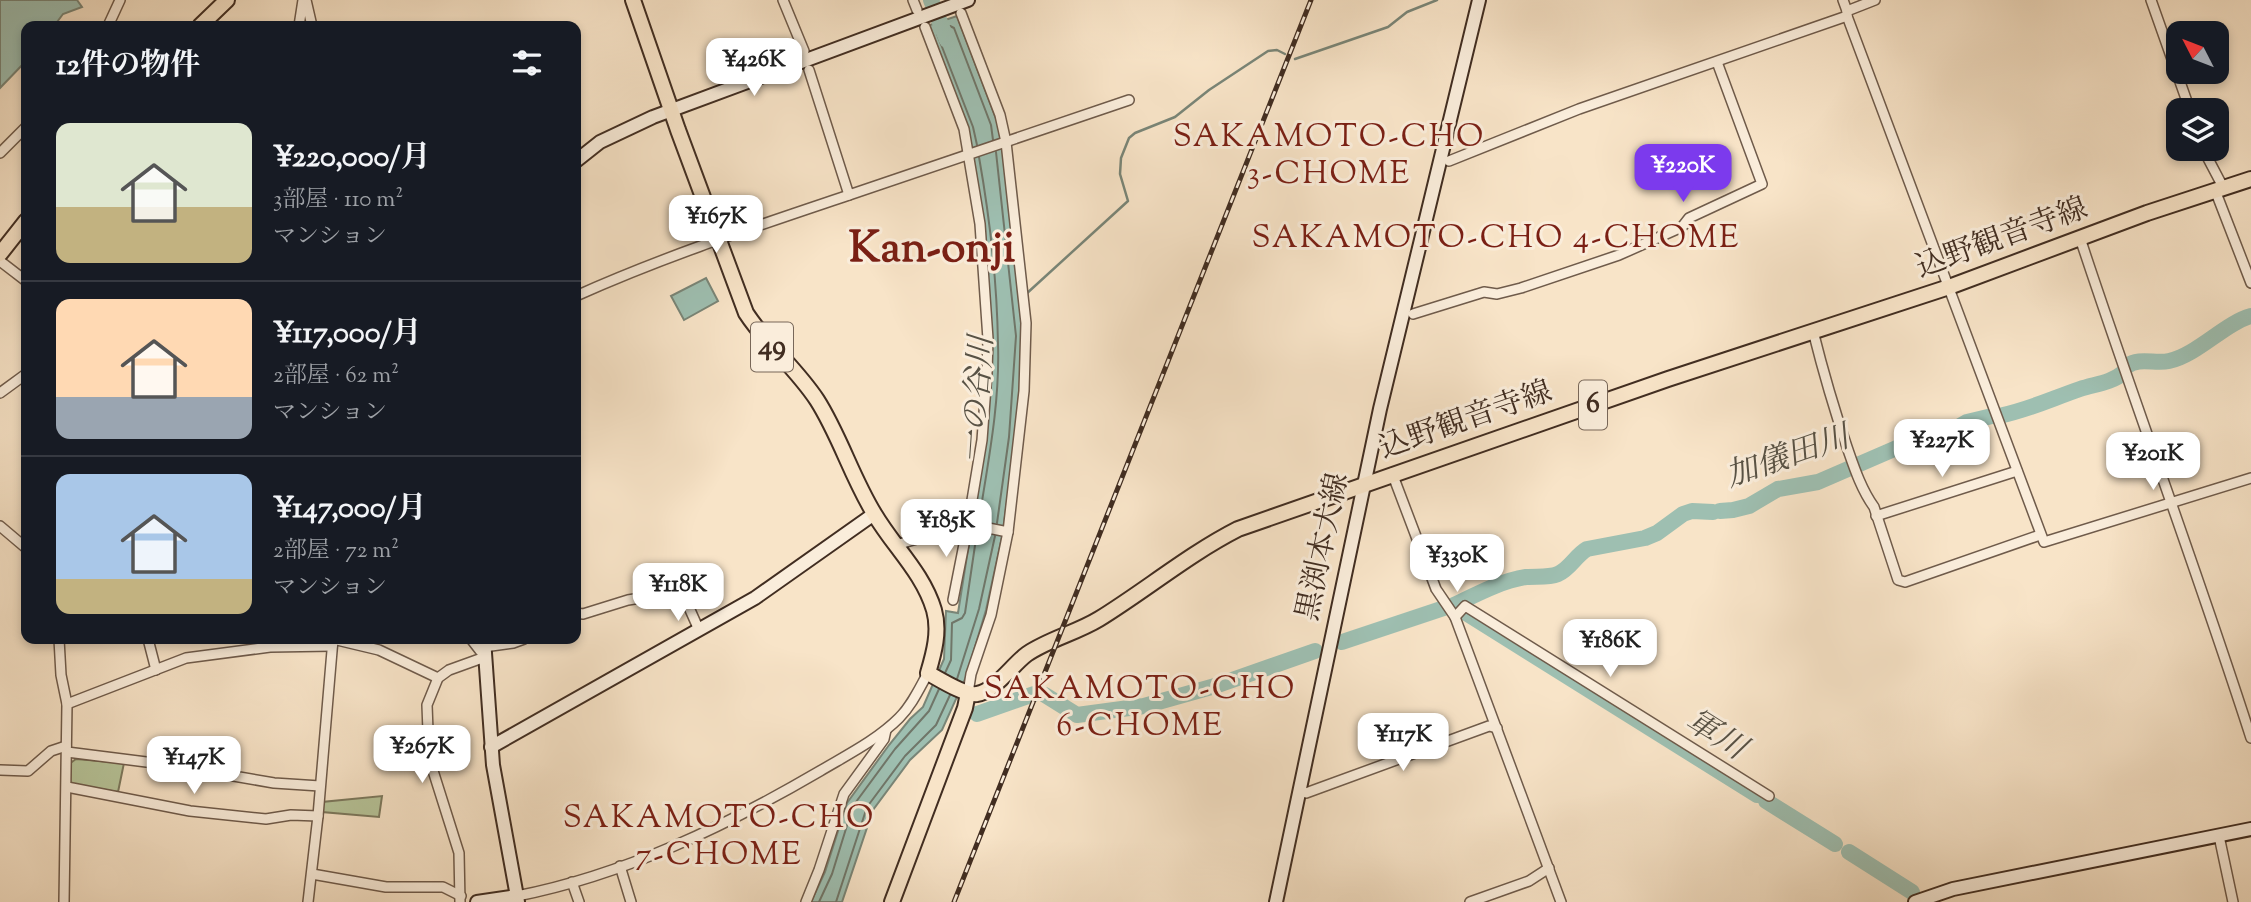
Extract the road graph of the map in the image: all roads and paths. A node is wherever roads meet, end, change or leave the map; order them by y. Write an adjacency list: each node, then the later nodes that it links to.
1 (120, 0): 13 (street)
2 (227, 0): 14 (main road)
3 (304, 0): 15 (street); 16 (street)
4 (633, 0): 22 (main road, 49)
5 (783, 0): 17 (street)
6 (1479, 0): 49 (street, 黒渕本大線)
7 (1843, 0): 11 (street)
8 (1875, 0): 11 (street)
9 (2151, 0): 20 (street)
10 (962, 6): 12 (street); 24 (street)
11 (1847, 13): 18 (street); 40 (street)
12 (919, 14): 22 (street); 26 (street)
13 (110, 21)
14 (205, 21)
15 (300, 21)
16 (310, 21)
17 (804, 51)
18 (1717, 62): 29 (street); 42 (street)
19 (809, 70): 32 (street)
20 (2186, 98)
21 (1129, 100): 24 (street)
22 (671, 111): 27 (street); 34 (main road, 49)
23 (21, 132): 25 (street)
24 (1006, 142): 26 (street); 55 (street)
25 (0, 153)
26 (968, 155): 32 (street); 53 (street)
27 (581, 157)
28 (2208, 161): 31 (street)
29 (1449, 162)
30 (2251, 179): 31 (main road, 込野観音寺線 / 6)
31 (2219, 189): 35 (main road, 込野観音寺線 / 6); 39 (street)
32 (849, 195): 34 (street)
33 (21, 227): 36 (main road)
34 (718, 238): 41 (street); 51 (main road, 49)
35 (2080, 238): 40 (main road, 込野観音寺線 / 6); 50 (street)
36 (0, 254)
37 (0, 261): 38 (street)
38 (21, 277)
39 (2251, 283)
40 (1949, 287): 43 (main road, 込野観音寺線 / 6); 46 (street)
41 (581, 294)
42 (1413, 314)
43 (1813, 331): 47 (main road, 込野観音寺線 / 6); 52 (street)
44 (21, 377): 45 (street)
45 (0, 393)
46 (2017, 471): 52 (street); 56 (street)
47 (1392, 473): 49 (main road, 込野観音寺線 / 6); 61 (street)
48 (2251, 478): 50 (street)
49 (1364, 485): 72 (main road, 込野観音寺線 / 6); 101 (street, 黒渕本大線)
50 (2173, 503): 56 (street); 76 (street)
51 (874, 514): 58 (main road, 49); 62 (street)
52 (1877, 516): 56 (street)
53 (968, 524): 55 (street); 58 (street); 59 (street)
54 (0, 526): 57 (street)
55 (1008, 532): 72 (street)
56 (2040, 535)
57 (21, 544)
58 (896, 545): 70 (main road, 49)
59 (953, 600)
60 (581, 614): 62 (street)
61 (1455, 617): 74 (street); 83 (street)
62 (699, 630): 77 (street)
63 (59, 644): 73 (street)
64 (149, 644): 69 (street)
65 (361, 644): 71 (street)
66 (507, 644): 68 (street)
67 (332, 646): 69 (street); 80 (street)
68 (484, 648): 71 (street); 77 (street)
69 (156, 670): 73 (street)
70 (931, 675): 72 (main road); 75 (street)
71 (438, 678): 91 (street)
72 (965, 692): 100 (main road)
73 (67, 704): 78 (street)
74 (1498, 729): 82 (street); 88 (street)
75 (886, 730): 87 (street); 99 (street)
76 (2251, 738)
77 (491, 747): 92 (street)
78 (67, 749): 79 (street); 80 (street); 81 (street)
79 (0, 769)
80 (320, 786): 84 (street)
81 (67, 788): 84 (street); 94 (street)
82 (1306, 793)
83 (1769, 796)
84 (318, 816): 89 (street)
85 (2251, 829): 86 (street)
86 (2219, 836): 93 (street); 104 (street)
87 (620, 866): 90 (street); 98 (street)
88 (1549, 869): 102 (street); 103 (street)
89 (312, 874): 91 (street); 95 (street)
90 (572, 882): 92 (street); 97 (street)
91 (460, 899)
92 (517, 899): 96 (street)
93 (1921, 901)
94 (64, 902)
95 (308, 902)
96 (477, 902)
97 (579, 902)
98 (631, 902)
99 (806, 902)
100 (892, 902)
101 (1276, 902)
102 (1471, 902)
103 (1561, 902)
104 (2233, 902)

